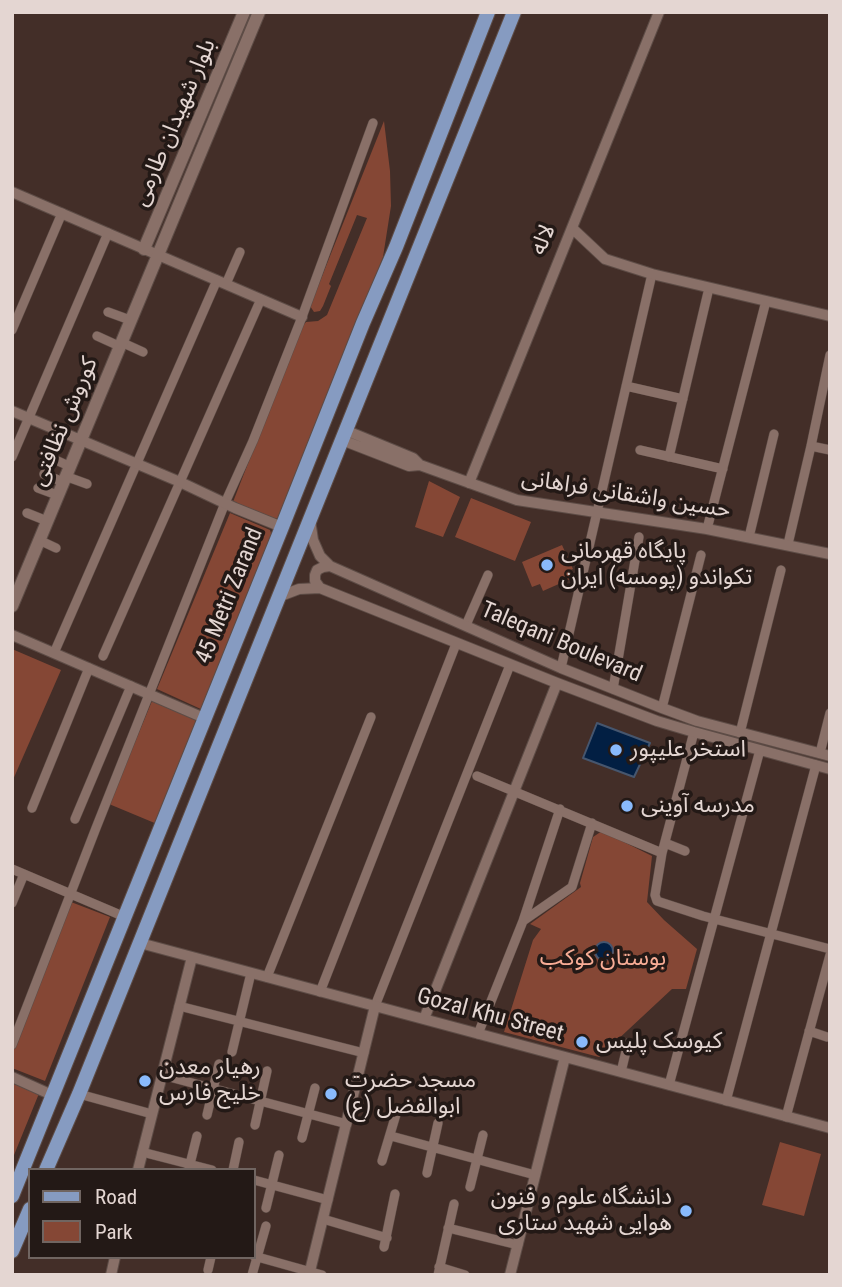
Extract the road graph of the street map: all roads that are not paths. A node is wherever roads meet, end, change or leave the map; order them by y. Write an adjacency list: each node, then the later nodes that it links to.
1 (244, 12): 11 (main road, بلوار شهیدان طارمی)
2 (259, 12): 13 (main road, کوروش نظافتی)
3 (488, 12): 28 (main road, 45 Metri Zarand)
4 (514, 12): 29 (main road, 45 Metri Zarand)
5 (659, 12): 9 (street, لاله)
6 (373, 123): 21 (street)
7 (13, 194): 8 (street)
8 (62, 213): 10 (street); 23 (street)
9 (572, 228): 14 (street); 50 (street, لاله)
10 (108, 233): 11 (street); 33 (street)
11 (144, 249): 13 (street)
12 (240, 252): 15 (street)
13 (158, 255): 15 (street); 22 (main road, کوروش نظافتی)
14 (652, 274): 16 (street); 30 (street)
15 (221, 282): 17 (street); 44 (street)
16 (709, 288): 18 (street); 31 (street)
17 (261, 299): 21 (street); 48 (street)
18 (766, 301): 20 (street); 45 (street)
19 (108, 312): 22 (street)
20 (830, 316)
21 (302, 317): 53 (street)
22 (131, 320): 25 (main road, کوروش نظافتی)
23 (12, 330)
24 (97, 337): 25 (street)
25 (120, 344): 26 (street); 37 (main road, کوروش نظافتی)
26 (143, 352)
27 (830, 355): 38 (street)
28 (350, 357): 29 (main road); 34 (main road, 45 Metri Zarand)
29 (369, 372): 36 (main road, 45 Metri Zarand)
30 (626, 386): 31 (street); 54 (street)
31 (683, 399): 43 (street)
32 (12, 411): 33 (street)
33 (29, 418): 37 (street); 41 (street)
34 (322, 426): 36 (main road); 58 (main road, 45 Metri Zarand)
35 (774, 434): 61 (street)
36 (343, 435): 50 (street, حسین واشقانی فراهانی); 56 (main road, 45 Metri Zarand)
37 (80, 440): 44 (street); 47 (main road, کوروش نظافتی)
38 (811, 446): 40 (street); 63 (street)
39 (640, 450): 43 (street)
40 (830, 450)
41 (12, 457)
42 (49, 457): 47 (street)
43 (669, 457): 45 (street)
44 (136, 464): 48 (street); 76 (street)
45 (723, 470): 59 (street)
46 (44, 474): 47 (street)
47 (66, 474): 49 (street); 52 (main road, کوروش نظافتی)
48 (180, 482): 53 (street); 77 (street)
49 (87, 484)
50 (469, 484): 54 (street, حسین واشقانی فراهانی)
51 (38, 488): 52 (street)
52 (57, 495): 57 (main road, کوروش نظافتی)
53 (225, 503): 58 (street); 84 (street)
54 (597, 512): 59 (street, حسین واشقانی فراهانی); 80 (street)
55 (27, 513): 57 (street)
56 (310, 520): 67 (street); 71 (main road, 45 Metri Zarand)
57 (47, 521): 62 (main road, کوروش نظافتی)
58 (282, 527): 88 (main road, 45 Metri Zarand)
59 (707, 529): 61 (street, حسین واشقانی فراهانی)
60 (639, 537): 83 (street)
61 (749, 537): 63 (street, حسین واشقانی فراهانی)
62 (39, 540): 64 (street); 72 (main road, کوروش نظافتی)
63 (788, 544): 65 (street, حسین واشقانی فراهانی)
64 (56, 548)
65 (830, 554)
66 (701, 555): 85 (street)
67 (330, 566): 70 (street); 73 (street, Taleqani Boulevard)
68 (781, 570): 90 (street)
69 (488, 575): 73 (street)
70 (320, 588): 71 (street); 75 (street, Taleqani Boulevard)
71 (278, 597): 111 (main road, 45 Metri Zarand)
72 (12, 606)
73 (466, 625): 80 (street, Taleqani Boulevard)
74 (12, 635): 76 (street)
75 (456, 644): 78 (street, Taleqani Boulevard); 117 (street)
76 (54, 653): 79 (street)
77 (103, 656)
78 (510, 665): 81 (street, Taleqani Boulevard); 119 (street)
79 (89, 668): 82 (street); 97 (street)
80 (561, 668): 83 (street, Taleqani Boulevard)
81 (557, 683): 89 (street, Taleqani Boulevard); 96 (street)
82 (131, 687): 84 (street); 99 (street)
83 (613, 689): 85 (street, Taleqani Boulevard)
84 (149, 694): 88 (street); 105 (street)
85 (662, 708): 89 (street, Taleqani Boulevard)
86 (830, 713): 92 (street)
87 (371, 717): 116 (street)
88 (204, 718): 107 (main road, 45 Metri Zarand)
89 (696, 727): 90 (street, Taleqani Boulevard); 91 (street, Taleqani Boulevard); 101 (street)
90 (740, 733): 92 (street, Taleqani Boulevard)
91 (760, 750): 93 (street, Taleqani Boulevard); 108 (street)
92 (825, 755)
93 (816, 765): 94 (street, Taleqani Boulevard); 110 (street)
94 (830, 769)
95 (477, 776): 96 (street)
96 (514, 791): 98 (street); 120 (street)
97 (32, 808)
98 (560, 809): 100 (street); 109 (street)
99 (75, 820)
100 (592, 823): 101 (street); 109 (street)
101 (664, 848): 102 (street); 108 (street)
102 (685, 851)
103 (12, 869): 104 (street)
104 (24, 874): 105 (street); 106 (street)
105 (71, 894): 107 (street); 126 (street)
106 (12, 903)
107 (125, 917): 139 (main road, 45 Metri Zarand)
108 (714, 918): 110 (street); 135 (street)
109 (523, 921): 123 (street)
110 (770, 933): 112 (street); 141 (street)
111 (140, 943): 114 (street, Gozal Khu Street); 138 (main road, 45 Metri Zarand)
112 (830, 949)
113 (830, 955): 122 (street)
114 (192, 957): 115 (street, Gozal Khu Street); 118 (street)
115 (251, 973): 116 (street, Gozal Khu Street); 121 (street)
116 (267, 977): 117 (street, Gozal Khu Street)
117 (320, 992): 119 (street, Gozal Khu Street)
118 (179, 1006): 121 (street); 133 (street)
119 (375, 1006): 120 (street, Gozal Khu Street); 128 (street)
120 (424, 1020): 123 (street, Gozal Khu Street)
121 (239, 1021): 127 (street); 128 (street)
122 (809, 1031): 124 (street); 146 (street)
123 (478, 1034): 129 (street, Gozal Khu Street)
124 (827, 1037)
125 (628, 1043): 132 (street)
126 (12, 1045)
127 (232, 1052)
128 (364, 1054): 148 (street)
129 (565, 1057): 132 (street, Gozal Khu Street); 166 (street)
130 (219, 1064): 137 (street)
131 (267, 1071): 140 (street)
132 (621, 1072): 135 (street, Gozal Khu Street)
133 (162, 1075): 137 (street); 143 (street)
134 (12, 1077): 139 (street)
135 (669, 1085): 141 (street, Gozal Khu Street)
136 (315, 1088): 144 (street)
137 (213, 1089): 140 (street); 145 (street)
138 (79, 1094): 143 (street); 162 (main road, 45 Metri Zarand)
139 (52, 1095): 171 (main road, 45 Metri Zarand)
140 (260, 1101): 144 (street); 149 (street)
141 (726, 1101): 146 (street, Gozal Khu Street)
142 (397, 1111): 153 (street)
143 (152, 1114): 157 (street)
144 (309, 1114): 148 (street); 154 (street)
145 (207, 1115)
146 (786, 1116): 150 (street, Gozal Khu Street)
147 (439, 1123): 156 (street)
148 (347, 1124): 172 (street)
149 (255, 1125)
150 (830, 1128)
151 (483, 1135): 159 (street)
152 (197, 1136): 161 (street)
153 (391, 1136): 156 (street); 160 (street)
154 (302, 1138)
155 (239, 1142): 164 (street)
156 (433, 1147): 159 (street); 165 (street)
157 (142, 1152): 161 (street); 163 (street)
158 (279, 1155): 168 (street)
159 (478, 1159): 166 (street); 169 (street)
160 (382, 1161)
161 (189, 1167)
162 (47, 1168)
163 (138, 1168)
164 (233, 1168)
165 (427, 1173)
166 (535, 1175): 179 (street)
167 (256, 1181): 168 (street)
168 (272, 1185): 172 (street); 174 (street)
169 (470, 1187)
170 (396, 1194): 175 (street)
171 (12, 1196)
172 (328, 1200): 175 (street)
173 (454, 1204): 178 (street)
174 (266, 1208)
175 (323, 1219): 186 (street)
176 (266, 1226): 181 (street)
177 (26, 1227): 180 (main road)
178 (448, 1228): 179 (street); 185 (street)
179 (518, 1245): 189 (street)
180 (12, 1251)
181 (256, 1253)
182 (256, 1256): 186 (street)
183 (211, 1259): 184 (street)
184 (208, 1270)
185 (438, 1271): 188 (street)
186 (309, 1273): 187 (street)
187 (322, 1275)
188 (465, 1275)
189 (510, 1275)

